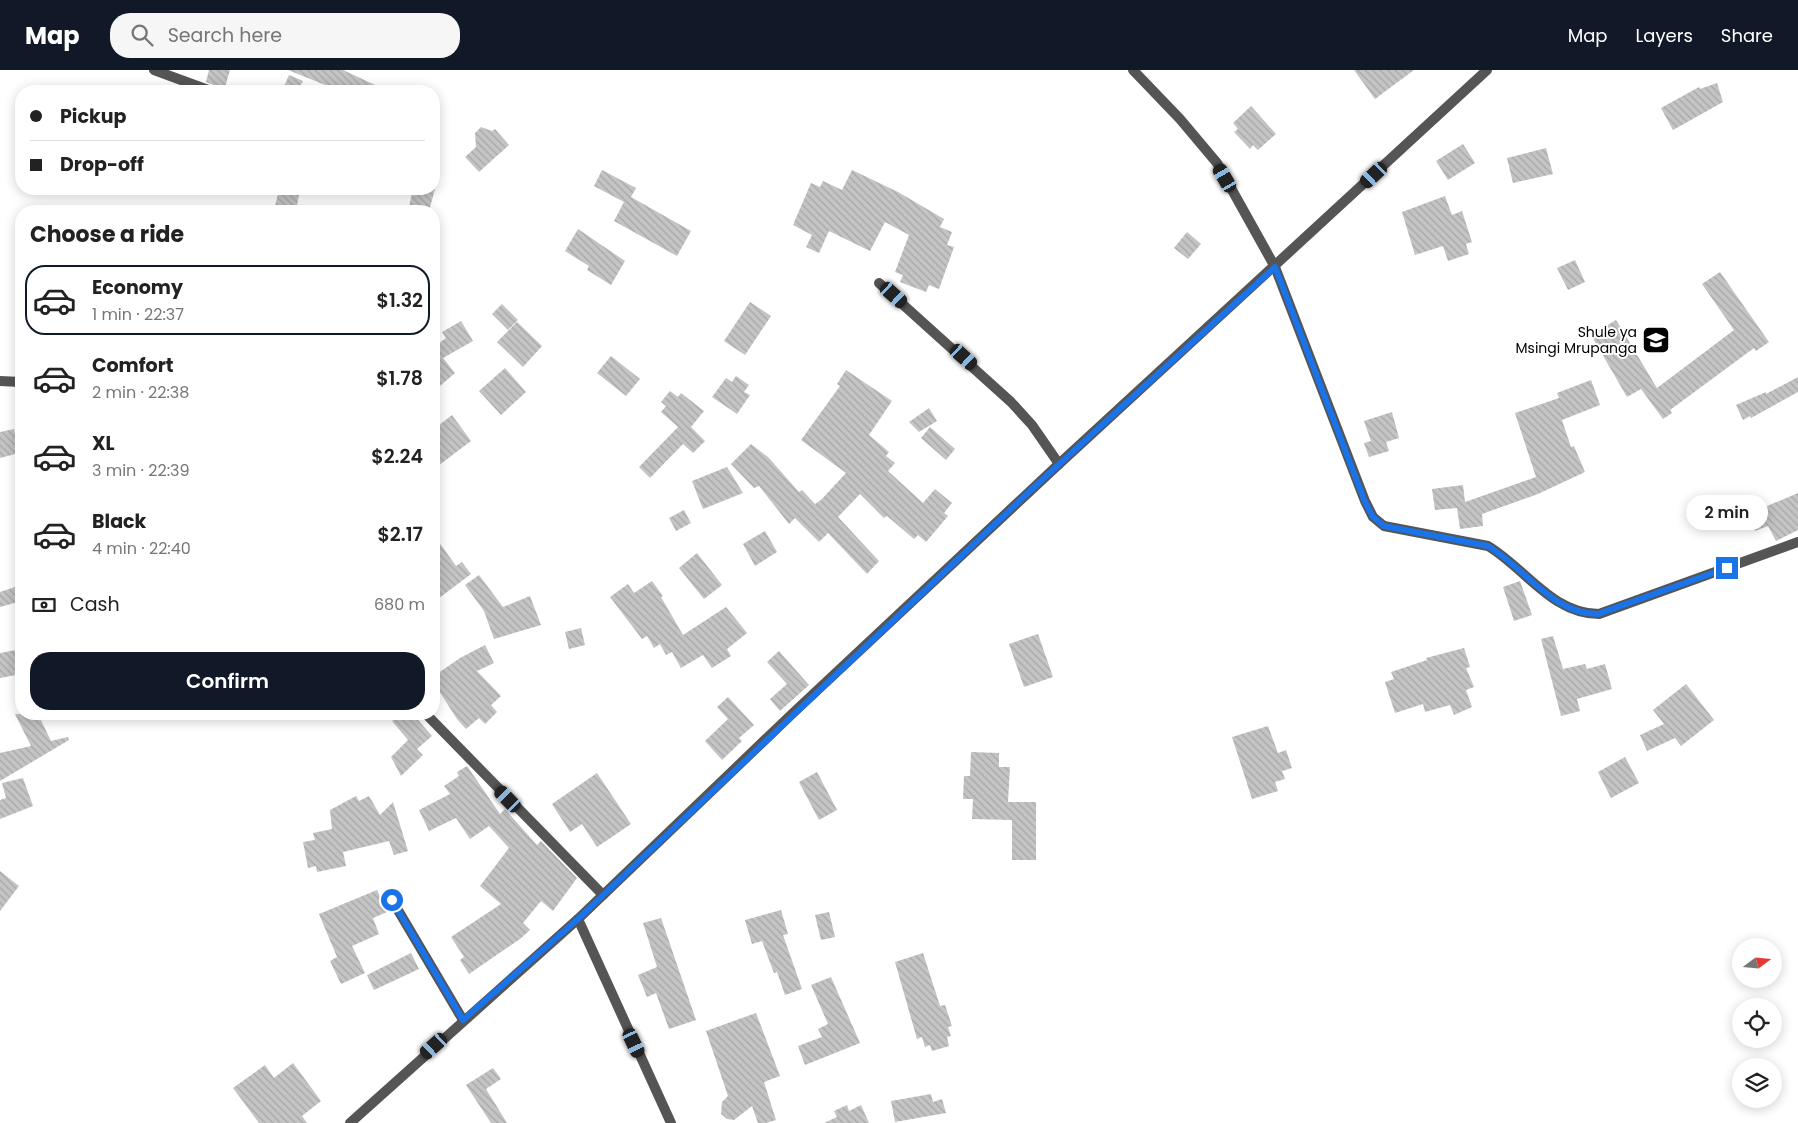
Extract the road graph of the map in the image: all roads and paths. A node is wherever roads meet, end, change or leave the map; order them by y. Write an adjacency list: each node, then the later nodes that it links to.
1 (154, 70): 4 (street)
2 (1133, 70): 5 (street)
3 (1487, 70): 5 (street)
4 (195, 85)
5 (1275, 267): 9 (street); 10 (street)
6 (880, 283): 9 (street)
7 (0, 381): 8 (street)
8 (15, 382)
9 (1059, 464): 12 (street)
10 (1798, 542)
11 (432, 720): 12 (street)
12 (603, 895): 14 (street)
13 (392, 900): 15 (street)
14 (578, 919): 15 (street); 17 (street)
15 (463, 1020): 16 (street)
16 (350, 1123)
17 (671, 1123)

